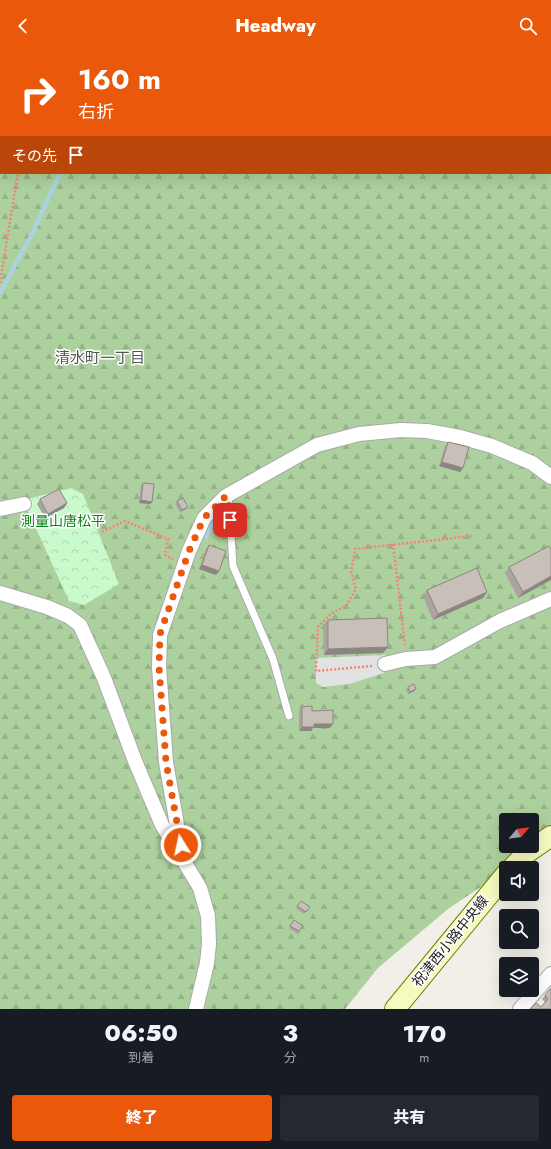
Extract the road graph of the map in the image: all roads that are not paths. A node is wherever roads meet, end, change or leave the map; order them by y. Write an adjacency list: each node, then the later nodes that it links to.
1 (551, 477): 2 (street)
2 (226, 496): 8 (lane); 10 (street)
3 (24, 504): 4 (street)
4 (0, 509)
5 (0, 593): 10 (street)
6 (551, 599): 7 (street)
7 (385, 664)
8 (289, 716)
9 (551, 836): 11 (main road)
10 (183, 859): 14 (street)
11 (519, 861)
12 (499, 883): 15 (main road, 祝津西小路中央線)
13 (551, 974): 16 (street)
14 (196, 1009)
15 (395, 1009)
16 (520, 1009)

